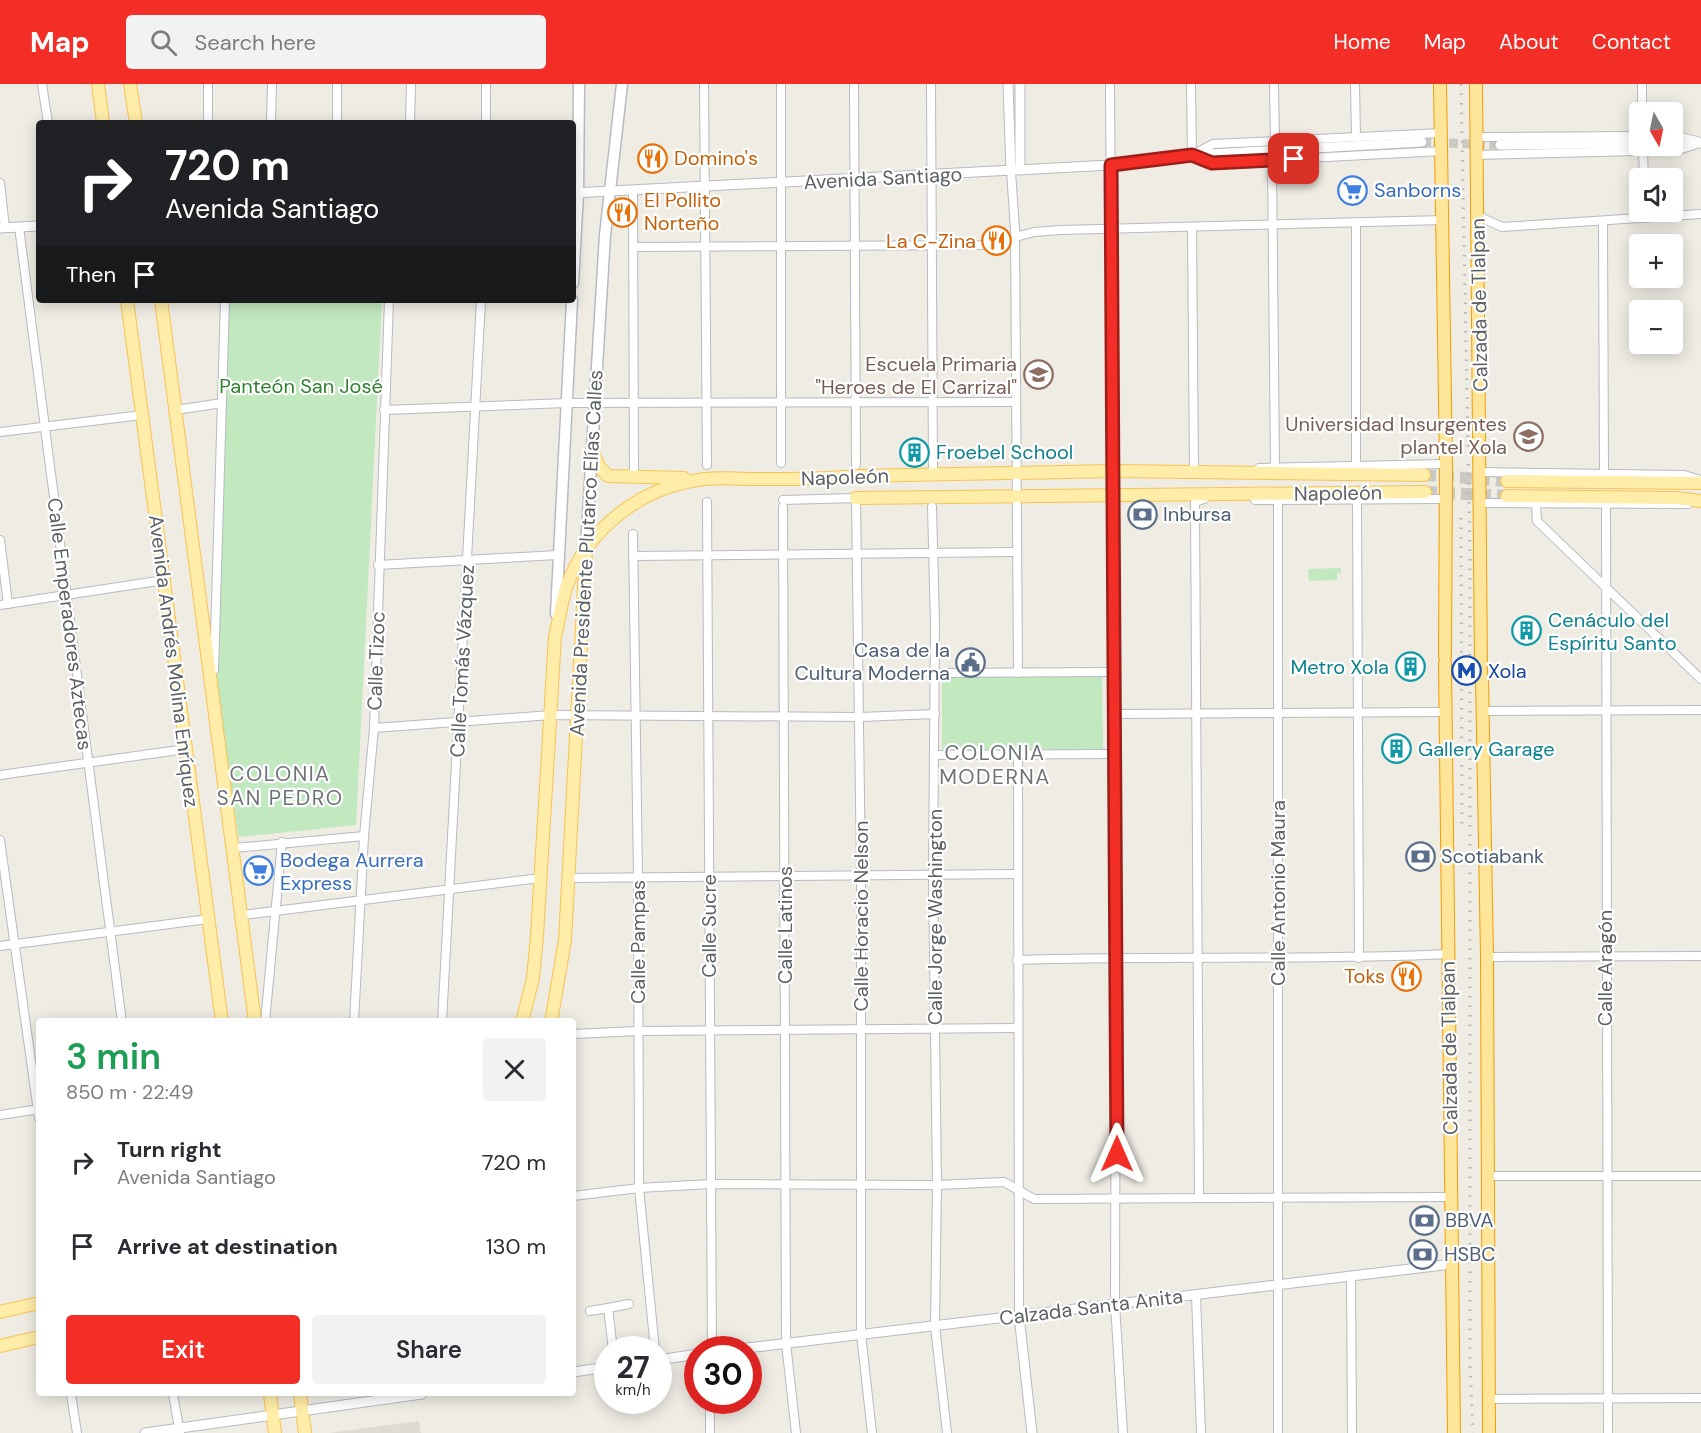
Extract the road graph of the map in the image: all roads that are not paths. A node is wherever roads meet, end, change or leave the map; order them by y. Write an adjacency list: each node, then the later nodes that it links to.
1 (42, 84): 25 (street)
2 (98, 84): 26 (main road)
3 (130, 84): 27 (main road)
4 (208, 84): 28 (street)
5 (272, 84): 29 (street)
6 (338, 84): 30 (street)
7 (411, 84): 31 (street)
8 (486, 84): 32 (street)
9 (579, 84): 59 (main road)
10 (622, 84): 57 (main road, Avenida Presidente Plutarco Elías Calles)
11 (704, 84): 56 (street)
12 (781, 84): 55 (street)
13 (854, 84): 53 (street)
14 (931, 84): 52 (street)
15 (1008, 84): 51 (street)
16 (1020, 84): 51 (street)
17 (1110, 84): 50 (street)
18 (1191, 84): 47 (street)
19 (1274, 84): 38 (street)
20 (1355, 84): 34 (street)
21 (1440, 84): 33 (highway, Calzada de Tlalpan)
22 (1476, 84): 36 (highway, Calzada de Tlalpan)
23 (1642, 84): 24 (street)
24 (1642, 102)
25 (48, 120)
26 (103, 120)
27 (136, 120)
28 (208, 120)
29 (271, 120)
30 (337, 120)
31 (410, 120)
32 (486, 120)
33 (1441, 133): 34 (street, Avenida Santiago); 46 (highway, Calzada de Tlalpan)
34 (1356, 136): 38 (street, Avenida Santiago)
35 (1629, 136): 36 (street)
36 (1476, 137): 48 (highway, Calzada de Tlalpan)
37 (1683, 138): 41 (street)
38 (1275, 141): 47 (street, Avenida Santiago)
39 (1422, 142): 47 (street, Avenida Santiago)
40 (1683, 143): 41 (street)
41 (1701, 143): 45 (street)
42 (1500, 145): 43 (street)
43 (1629, 147)
44 (1629, 148): 48 (street)
45 (1683, 148)
46 (1442, 151): 49 (street, Avenida Santiago); 64 (highway, Calzada de Tlalpan)
47 (1192, 155): 49 (street, Avenida Santiago); 50 (street, Avenida Santiago)
48 (1477, 155): 62 (highway, Calzada de Tlalpan)
49 (1272, 160): 68 (street)
50 (1111, 165): 51 (street, Avenida Santiago); 72 (street)
51 (1015, 170): 52 (street, Avenida Santiago); 73 (street)
52 (932, 175): 53 (street, Avenida Santiago); 75 (street)
53 (856, 179): 55 (street, Avenida Santiago); 74 (street)
54 (0, 183): 71 (street)
55 (782, 183): 56 (street, Avenida Santiago); 78 (street)
56 (704, 188): 58 (street, Avenida Santiago); 77 (street)
57 (611, 192): 58 (street, Avenida Santiago); 59 (street, Avenida Santiago); 92 (main road, Avenida Presidente Plutarco Elías Calles)
58 (633, 192): 76 (street)
59 (576, 193)
60 (1683, 214): 61 (street)
61 (1701, 214)
62 (1478, 216): 65 (street); 109 (highway, Calzada de Tlalpan)
63 (1629, 217): 65 (street)
64 (1444, 220): 66 (street); 103 (highway, Calzada de Tlalpan)
65 (1603, 221): 111 (street)
66 (1356, 223): 68 (street); 102 (street)
67 (36, 226): 69 (street)
68 (1273, 226): 70 (street); 106 (street)
69 (19, 227): 71 (street); 98 (street, Calle Emperadores Aztecas)
70 (1192, 227): 72 (street); 108 (street)
71 (2, 228)
72 (1112, 228): 73 (street); 107 (street)
73 (1015, 237): 75 (street); 89 (street)
74 (854, 246): 75 (street); 78 (street); 87 (street)
75 (933, 246): 88 (street)
76 (634, 247): 77 (street); 93 (street)
77 (705, 248): 78 (street); 86 (street)
78 (781, 248): 85 (street)
79 (127, 303): 97 (main road, Avenida Andrés Molina Enríquez)
80 (161, 303): 95 (main road, Avenida Andrés Molina Enríquez)
81 (225, 303): 90 (street)
82 (389, 303): 96 (street, Calle Tizoc)
83 (481, 303): 94 (street, Calle Tomás Vázquez)
84 (572, 303): 91 (main road, Avenida Presidente Plutarco Elías Calles)
85 (781, 401): 86 (street); 87 (street); 101 (street)
86 (708, 402): 93 (street); 104 (street)
87 (855, 402): 88 (street); 105 (street)
88 (933, 402): 89 (street); 112 (street)
89 (1016, 402): 113 (street)
90 (222, 403): 95 (street); 155 (street)
91 (566, 403): 92 (street); 94 (street); 141 (main road, Avenida Presidente Plutarco Elías Calles)
92 (595, 403): 93 (street); 100 (main road, Avenida Presidente Plutarco Elías Calles)
93 (634, 403): 115 (street)
94 (476, 406): 96 (street); 144 (street, Calle Tomás Vázquez)
95 (176, 410): 155 (main road, Avenida Andrés Molina Enríquez)
96 (384, 410): 145 (street, Calle Tizoc)
97 (142, 415): 98 (street); 146 (main road, Avenida Andrés Molina Enríquez)
98 (44, 427): 99 (street); 148 (street, Calle Emperadores Aztecas)
99 (0, 432)
100 (592, 450): 115 (main road); 136 (main road, Avenida Presidente Plutarco Elías Calles)
101 (781, 463)
102 (1356, 464): 103 (street, Napoleón); 106 (street, Napoleón)
103 (1446, 464): 125 (highway, Calzada de Tlalpan)
104 (707, 465)
105 (856, 465)
106 (1275, 466): 110 (street, Napoleón)
107 (1113, 471): 108 (main road, Napoleón); 113 (main road, Napoleón); 120 (street)
108 (1194, 472): 110 (main road, Napoleón)
109 (1481, 472): 111 (street); 130 (highway, Calzada de Tlalpan)
110 (1222, 473): 114 (main road, Napoleón)
111 (1604, 473): 118 (street)
112 (933, 474): 113 (main road, Napoleón); 116 (main road, Napoleón)
113 (1017, 474): 122 (street)
114 (1424, 475)
115 (634, 478): 116 (main road)
116 (706, 478): 136 (main road, Napoleón)
117 (1507, 481): 118 (main road)
118 (1701, 481)
119 (1425, 492): 120 (main road, Napoleón)
120 (1112, 496): 122 (main road, Napoleón); 151 (street)
121 (1507, 496): 128 (main road)
122 (1017, 497): 123 (main road, Napoleón); 137 (street)
123 (856, 498): 129 (street, Napoleón); 143 (street, Calle Horacio Nelson)
124 (1357, 499): 125 (street, Napoleón); 126 (street, Napoleón); 158 (street)
125 (1446, 499): 159 (highway, Calzada de Tlalpan)
126 (1278, 500): 161 (street, Calle Antonio Maura); 164 (street, Napoleón)
127 (707, 502): 138 (street, Calle Sucre)
128 (1701, 502): 132 (street)
129 (783, 503): 139 (street, Calle Latinos)
130 (1481, 503): 131 (street); 157 (highway, Calzada de Tlalpan)
131 (1536, 504): 132 (street); 147 (street)
132 (1606, 504): 147 (street, Calle Aragón)
133 (932, 507): 140 (street, Calle Jorge Washington)
134 (633, 534): 142 (street, Calle Pampas)
135 (0, 540): 149 (street)
136 (586, 548): 150 (main road, Napoleón); 166 (main road, Avenida Presidente Plutarco Elías Calles)
137 (1017, 552): 140 (street); 153 (street)
138 (706, 554): 139 (street); 142 (street); 168 (street, Calle Sucre)
139 (783, 554): 143 (street); 169 (street, Calle Latinos)
140 (932, 554): 143 (street); 152 (street, Calle Jorge Washington)
141 (557, 555): 144 (street); 150 (main road, Avenida Presidente Plutarco Elías Calles)
142 (633, 555): 167 (street, Calle Pampas)
143 (857, 555): 170 (street, Calle Horacio Nelson)
144 (467, 561): 145 (street); 171 (street, Calle Tomás Vázquez)
145 (378, 565): 172 (street, Calle Tizoc)
146 (164, 580): 148 (street); 173 (main road, Avenida Andrés Molina Enríquez)
147 (1606, 588): 154 (street); 160 (street, Calle Aragón)
148 (67, 595): 149 (street); 177 (street, Calle Emperadores Aztecas)
149 (4, 605)
150 (555, 637): 165 (main road, Avenida Presidente Plutarco Elías Calles)
151 (1113, 672): 153 (street); 163 (street)
152 (935, 673): 153 (street); 162 (street, Calle Jorge Washington)
153 (1018, 673)
154 (1701, 678)
155 (213, 696): 182 (main road, Avenida Andrés Molina Enríquez)
156 (1701, 710): 160 (street)
157 (1482, 711): 160 (street); 204 (highway, Calzada de Tlalpan)
158 (1358, 712): 159 (street); 161 (street); 206 (street)
159 (1445, 712): 199 (highway, Calzada de Tlalpan)
160 (1605, 712): 200 (street, Calle Aragón)
161 (1277, 713): 164 (street); 205 (street, Calle Antonio Maura)
162 (934, 714): 170 (street); 176 (street, Calle Jorge Washington)
163 (1113, 714): 164 (street); 175 (street)
164 (1196, 714): 203 (street)
165 (551, 715): 166 (street); 171 (street); 188 (main road, Avenida Presidente Plutarco Elías Calles)
166 (577, 716): 167 (street); 189 (main road, Avenida Presidente Plutarco Elías Calles)
167 (636, 716): 168 (street); 190 (street, Calle Pampas)
168 (708, 717): 169 (street); 187 (street, Calle Sucre)
169 (783, 717): 170 (street); 186 (street, Calle Latinos)
170 (860, 717): 184 (street, Calle Horacio Nelson)
171 (459, 722): 172 (street); 191 (street, Calle Tomás Vázquez)
172 (374, 728): 179 (street, Calle Tizoc)
173 (186, 749): 177 (street); 195 (main road, Avenida Andrés Molina Enríquez)
174 (1018, 754): 175 (street); 176 (street); 183 (street)
175 (1113, 754): 202 (street)
176 (935, 755): 185 (street, Calle Jorge Washington)
177 (88, 763): 178 (street); 196 (street, Calle Emperadores Aztecas)
178 (0, 775)
179 (364, 836): 181 (street); 192 (street, Calle Tizoc)
180 (0, 840): 197 (street)
181 (282, 842): 182 (street); 193 (street)
182 (234, 848): 194 (main road, Avenida Andrés Molina Enríquez)
183 (1018, 874): 185 (street); 207 (street)
184 (861, 875): 185 (street); 186 (street); 220 (street, Calle Horacio Nelson)
185 (933, 875): 217 (street, Calle Jorge Washington)
186 (785, 876): 187 (street); 219 (street, Calle Latinos)
187 (710, 877): 190 (street); 218 (street, Calle Sucre)
188 (540, 878): 191 (street); 214 (main road, Avenida Presidente Plutarco Elías Calles)
189 (569, 878): 190 (street); 215 (main road, Avenida Presidente Plutarco Elías Calles)
190 (638, 878): 221 (street, Calle Pampas)
191 (450, 888): 192 (street); 213 (street, Calle Tomás Vázquez)
192 (360, 900): 193 (street); 212 (street, Calle Tizoc)
193 (278, 911): 194 (street); 211 (street)
194 (243, 915): 210 (main road, Avenida Andrés Molina Enríquez)
195 (208, 919): 196 (street); 209 (main road, Avenida Andrés Molina Enríquez)
196 (111, 931): 197 (street); 208 (street, Calle Emperadores Aztecas)
197 (15, 944): 198 (street); 223 (street)
198 (0, 946)
199 (1448, 954): 206 (street); 237 (highway, Calzada de Tlalpan)
200 (1605, 956): 201 (street); 204 (street); 227 (street, Calle Aragón)
201 (1701, 956)
202 (1116, 957): 203 (street); 207 (street); 236 (street)
203 (1197, 957): 205 (street); 238 (street)
204 (1487, 957): 226 (highway, Calzada de Tlalpan)
205 (1279, 958): 206 (street); 239 (street, Calle Antonio Maura)
206 (1359, 958)
207 (1017, 960): 216 (street)
208 (122, 1018)
209 (221, 1018)
210 (255, 1018)
211 (265, 1018)
212 (354, 1018)
213 (442, 1018)
214 (523, 1018)
215 (552, 1018)
216 (1017, 1028): 217 (street); 234 (street)
217 (935, 1029): 220 (street); 232 (street, Calle Jorge Washington)
218 (709, 1030): 219 (street); 221 (street); 229 (street, Calle Sucre)
219 (785, 1030): 220 (street); 230 (street, Calle Latinos)
220 (861, 1030): 231 (street, Calle Horacio Nelson)
221 (637, 1031): 222 (street); 233 (street, Calle Pampas)
222 (576, 1034)
223 (36, 1091)
224 (36, 1112): 225 (street)
225 (0, 1115)
226 (1488, 1176): 227 (street); 268 (highway, Calzada de Tlalpan)
227 (1606, 1176): 228 (street); 269 (street, Calle Aragón)
228 (1701, 1176)
229 (711, 1184): 230 (street); 233 (street); 255 (street, Calle Sucre)
230 (786, 1184): 231 (street); 257 (street, Calle Latinos)
231 (861, 1185): 232 (street); 252 (street, Calle Horacio Nelson)
232 (938, 1185): 234 (street); 251 (street, Calle Jorge Washington)
233 (639, 1188): 235 (street); 254 (street, Calle Pampas)
234 (1018, 1191): 236 (street); 250 (street)
235 (576, 1196)
236 (1117, 1197): 238 (street); 246 (street)
237 (1451, 1197): 239 (street); 240 (highway, Calzada de Tlalpan)
238 (1199, 1198): 239 (street)
239 (1278, 1198): 242 (street, Calle Antonio Maura)
240 (1452, 1264): 241 (street, Calzada Santa Anita); 287 (highway, Calzada de Tlalpan)
241 (1351, 1276): 242 (street, Calzada Santa Anita); 286 (street)
242 (1276, 1285): 243 (street, Calzada Santa Anita); 285 (street, Calle Antonio Maura)
243 (1196, 1295): 246 (street, Calzada Santa Anita); 284 (street)
244 (36, 1304): 249 (main road)
245 (629, 1304): 247 (street)
246 (1115, 1304): 250 (street, Calzada Santa Anita); 283 (street)
247 (608, 1308): 248 (street); 253 (street)
248 (590, 1311)
249 (0, 1312)
250 (1019, 1316): 251 (street, Calzada Santa Anita); 282 (street)
251 (935, 1326): 252 (street, Calzada Santa Anita); 281 (street, Calle Jorge Washington)
252 (861, 1335): 257 (street, Calzada Santa Anita); 280 (street, Calle Horacio Nelson)
253 (611, 1336)
254 (654, 1336)
255 (712, 1336)
256 (36, 1338): 258 (main road)
257 (786, 1343): 259 (street, Calzada Santa Anita); 279 (street, Calle Latinos)
258 (0, 1346)
259 (762, 1346)
260 (594, 1369): 261 (street)
261 (576, 1372)
262 (71, 1396): 274 (street)
263 (173, 1396): 273 (street)
264 (270, 1396): 272 (main road)
265 (300, 1396): 270 (main road)
266 (393, 1396): 270 (street)
267 (1701, 1398): 269 (street)
268 (1489, 1399): 269 (street); 288 (highway, Calzada de Tlalpan)
269 (1608, 1399): 289 (street, Calle Aragón)
270 (302, 1411): 272 (street); 277 (main road)
271 (710, 1414): 278 (street)
272 (272, 1415): 273 (street); 276 (main road)
273 (180, 1431): 275 (street)
274 (77, 1433)
275 (145, 1433)
276 (275, 1433)
277 (305, 1433)
278 (710, 1433)
279 (796, 1433)
280 (872, 1433)
281 (947, 1433)
282 (1032, 1433)
283 (1123, 1433)
284 (1201, 1433)
285 (1278, 1433)
286 (1352, 1433)
287 (1454, 1433)
288 (1489, 1433)
289 (1608, 1433)

